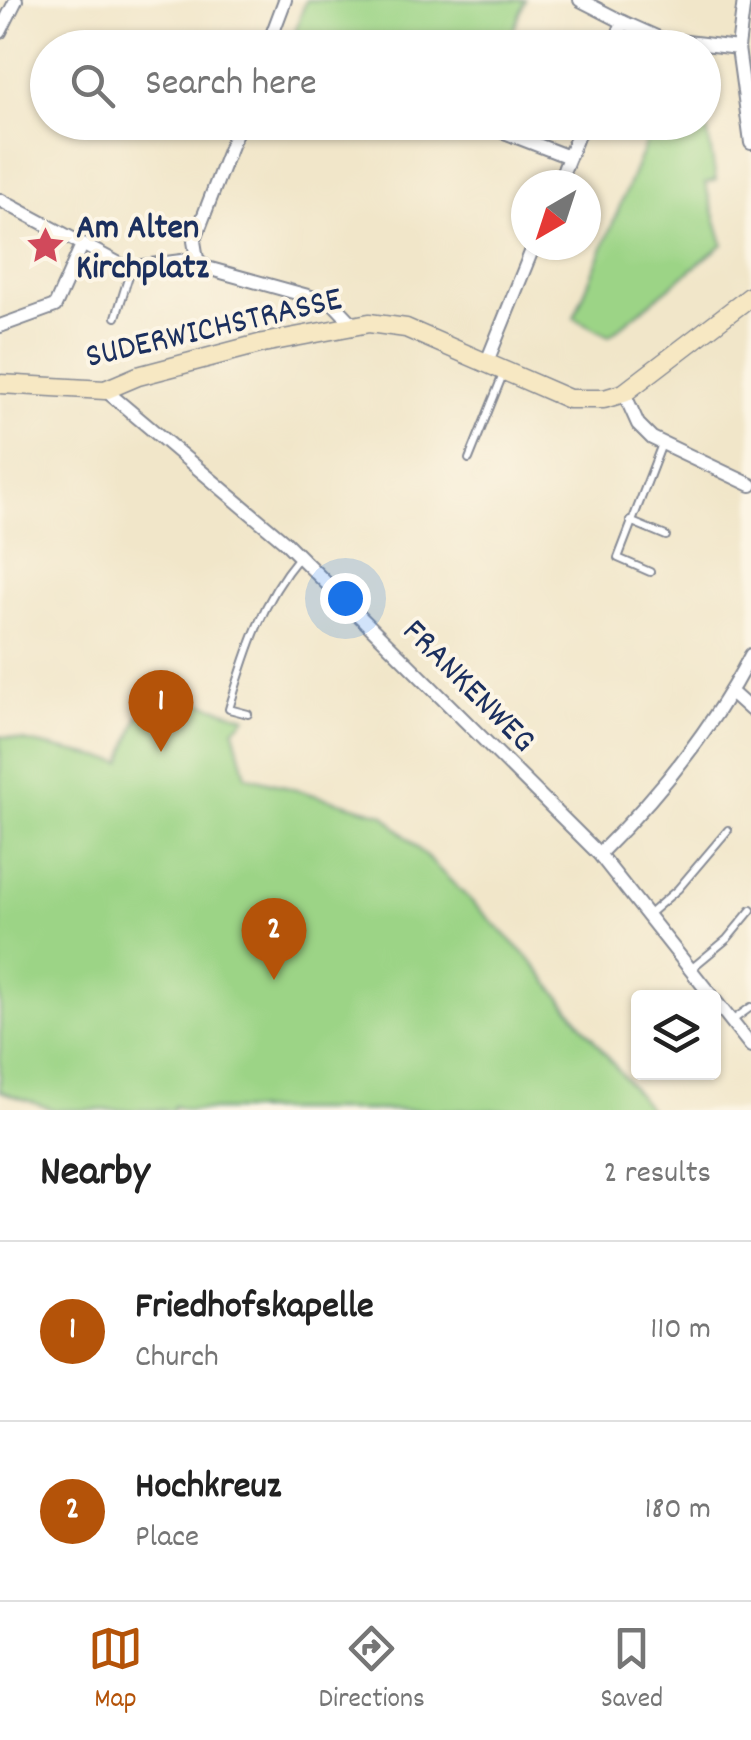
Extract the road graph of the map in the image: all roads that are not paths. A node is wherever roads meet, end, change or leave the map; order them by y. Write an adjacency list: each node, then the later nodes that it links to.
1 (16, 0): 10 (street)
2 (285, 0): 7 (street)
3 (580, 0): 6 (street)
4 (744, 0): 5 (street)
5 (746, 16): 12 (street)
6 (623, 22): 8 (street); 9 (street)
7 (275, 30)
8 (620, 30)
9 (642, 30)
10 (0, 32)
11 (721, 46): 12 (street)
12 (738, 48): 13 (street)
13 (748, 117): 17 (street)
14 (233, 140): 22 (street)
15 (531, 140): 18 (street)
16 (576, 140): 18 (street)
17 (751, 144)
18 (569, 157): 19 (street)
19 (564, 170)
20 (0, 200): 21 (street)
21 (82, 245): 24 (street); 28 (street)
22 (197, 259): 24 (street); 27 (street)
23 (528, 260): 29 (street)
24 (131, 269): 26 (lane)
25 (751, 296): 33 (main road, SUDERWICHSTRASSE)
26 (116, 317)
27 (353, 324): 29 (main road, SUDERWICHSTRASSE); 32 (main road, SUDERWICHSTRASSE)
28 (0, 326)
29 (486, 364): 30 (main road, SUDERWICHSTRASSE)
30 (504, 372): 33 (main road, SUDERWICHSTRASSE); 35 (lane)
31 (0, 384): 32 (main road, SUDERWICHSTRASSE)
32 (104, 390): 39 (street, FRANKENWEG)
33 (624, 393): 34 (street)
34 (662, 443): 36 (street); 37 (lane)
35 (469, 459)
36 (751, 486)
37 (630, 521): 38 (lane); 40 (lane)
38 (666, 536)
39 (300, 556): 44 (lane); 46 (street, FRANKENWEG)
40 (650, 572)
41 (751, 654): 42 (street)
42 (731, 692): 43 (street); 46 (street)
43 (751, 710)
44 (248, 714)
45 (728, 830): 48 (lane)
46 (599, 854): 48 (street, FRANKENWEG)
47 (751, 910): 49 (lane)
48 (649, 914): 49 (street, FRANKENWEG)
49 (692, 968): 51 (street, FRANKENWEG)
50 (751, 1007): 51 (lane)
51 (732, 1021): 52 (street, FRANKENWEG)
52 (751, 1046)

